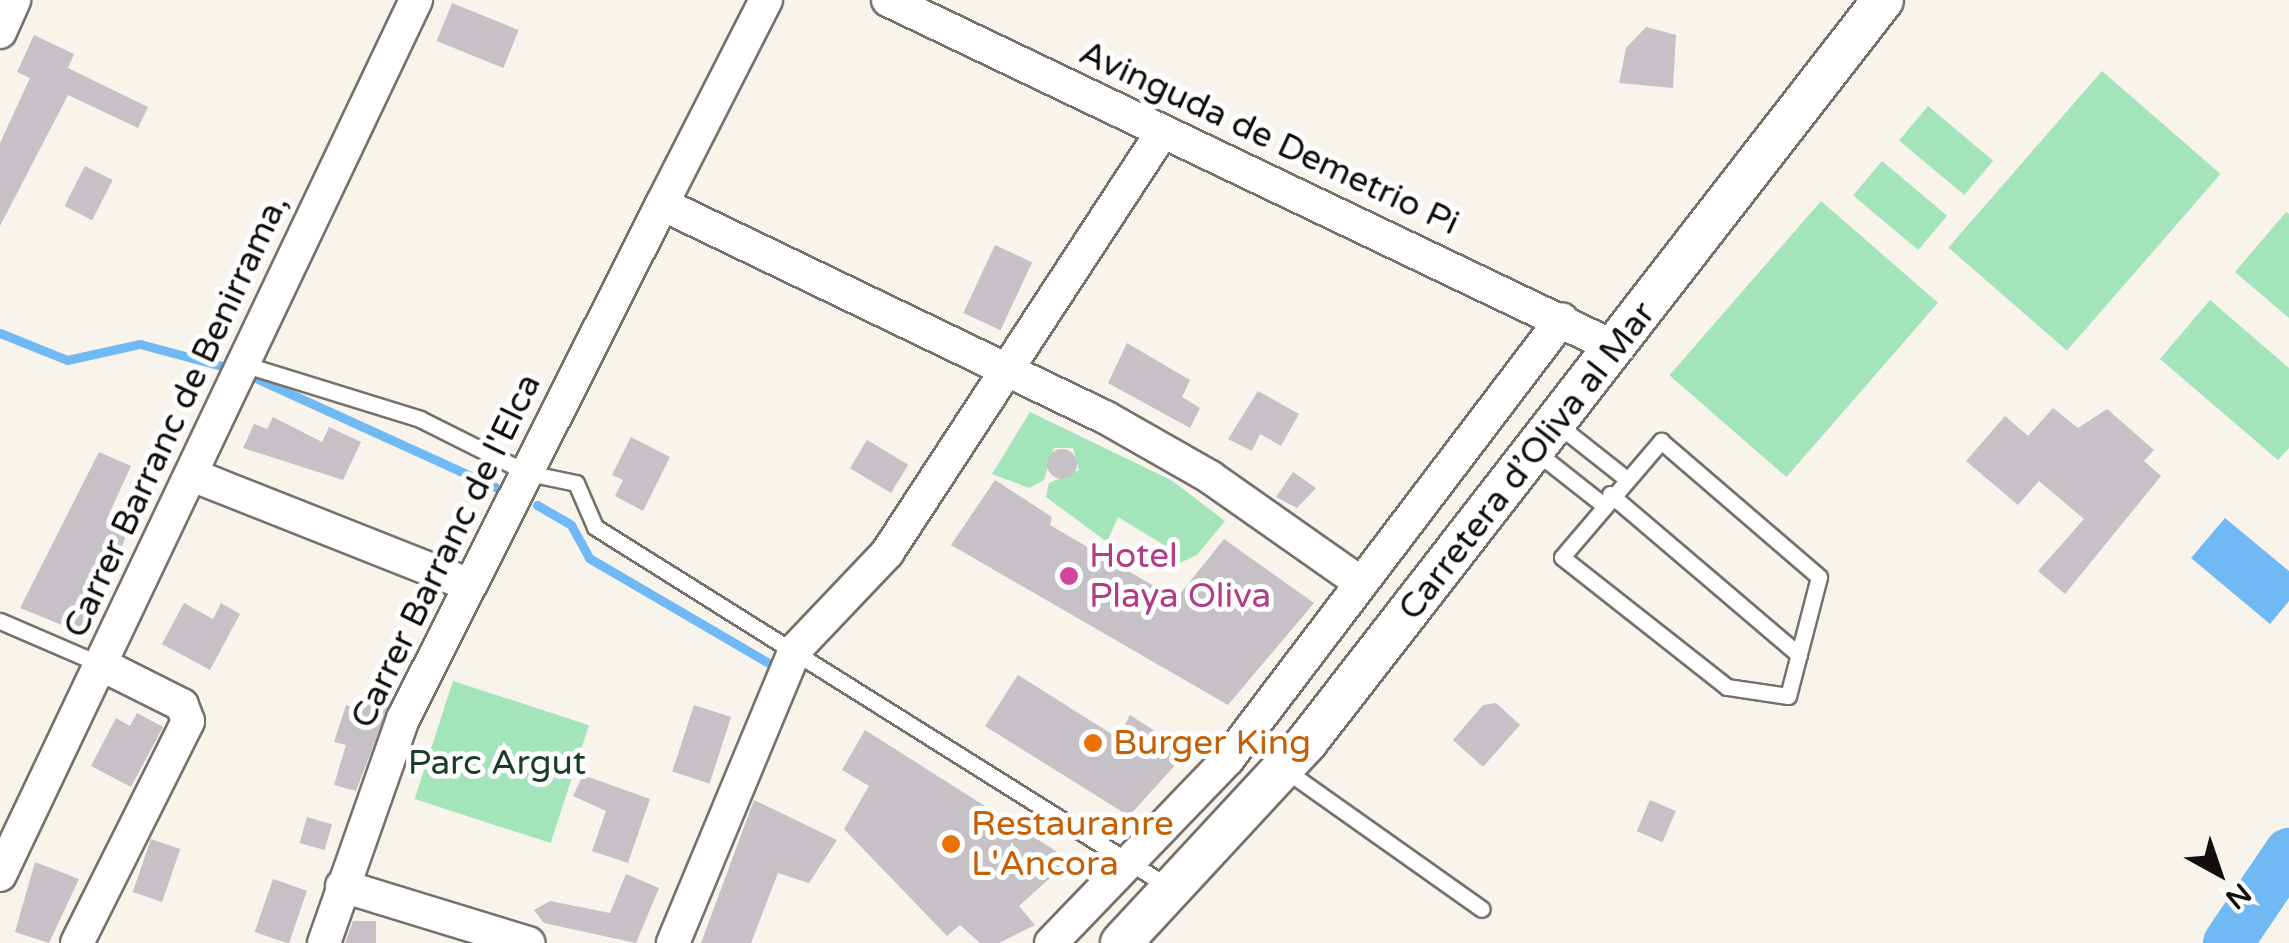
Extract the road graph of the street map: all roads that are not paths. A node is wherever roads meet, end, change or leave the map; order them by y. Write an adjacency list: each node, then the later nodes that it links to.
1 (14, 0): 6 (street)
2 (416, 0): 11 (street, Carrer Barranc de Benirrama,)
3 (766, 0): 8 (street, Carrer Barranc de l'Elca)
4 (888, 0): 7 (street, Avinguda de Demetrio Pi)
5 (1883, 0): 10 (street, Carretera d’Oliva al Mar)
6 (0, 32)
7 (1162, 134): 9 (street, Avinguda de Demetrio Pi); 12 (street)
8 (662, 204): 12 (street); 14 (street, Carrer Barranc de l'Elca)
9 (1562, 319): 10 (street, Avinguda de Demetrio Pi); 18 (street)
10 (1616, 348): 13 (street, Carretera d’Oliva al Mar)
11 (246, 365): 14 (lane); 15 (street, Carrer Barranc de Benirrama,)
12 (1011, 372): 18 (street); 22 (street)
13 (1546, 438): 16 (lane); 17 (lane); 24 (street, Carretera d’Oliva al Mar)
14 (528, 473): 19 (street, Carrer Barranc de l'Elca); 22 (lane)
15 (192, 475): 19 (street); 23 (street, Carrer Barranc de Benirrama,)
16 (1624, 477): 17 (lane); 21 (lane)
17 (1606, 499): 21 (lane); 21 (lane)
18 (1361, 583): 24 (street)
19 (470, 586): 27 (street, Carrer Barranc de l'Elca)
20 (0, 621): 23 (lane)
21 (1799, 656)
22 (791, 658): 25 (lane); 33 (street)
23 (102, 666): 26 (street, Carrer Barranc de Benirrama,); 30 (street)
24 (1255, 772): 25 (street); 28 (street, Carretera d’Oliva al Mar); 29 (lane)
25 (1131, 861): 28 (lane); 34 (street)
26 (1, 868)
27 (342, 886): 31 (street, Carrer Barranc de l'Elca); 32 (street)
28 (1164, 900): 35 (street, Carretera d’Oliva al Mar)
29 (1482, 909)
30 (77, 943)
31 (324, 943)
32 (528, 943)
33 (673, 943)
34 (1052, 943)
35 (1122, 943)

